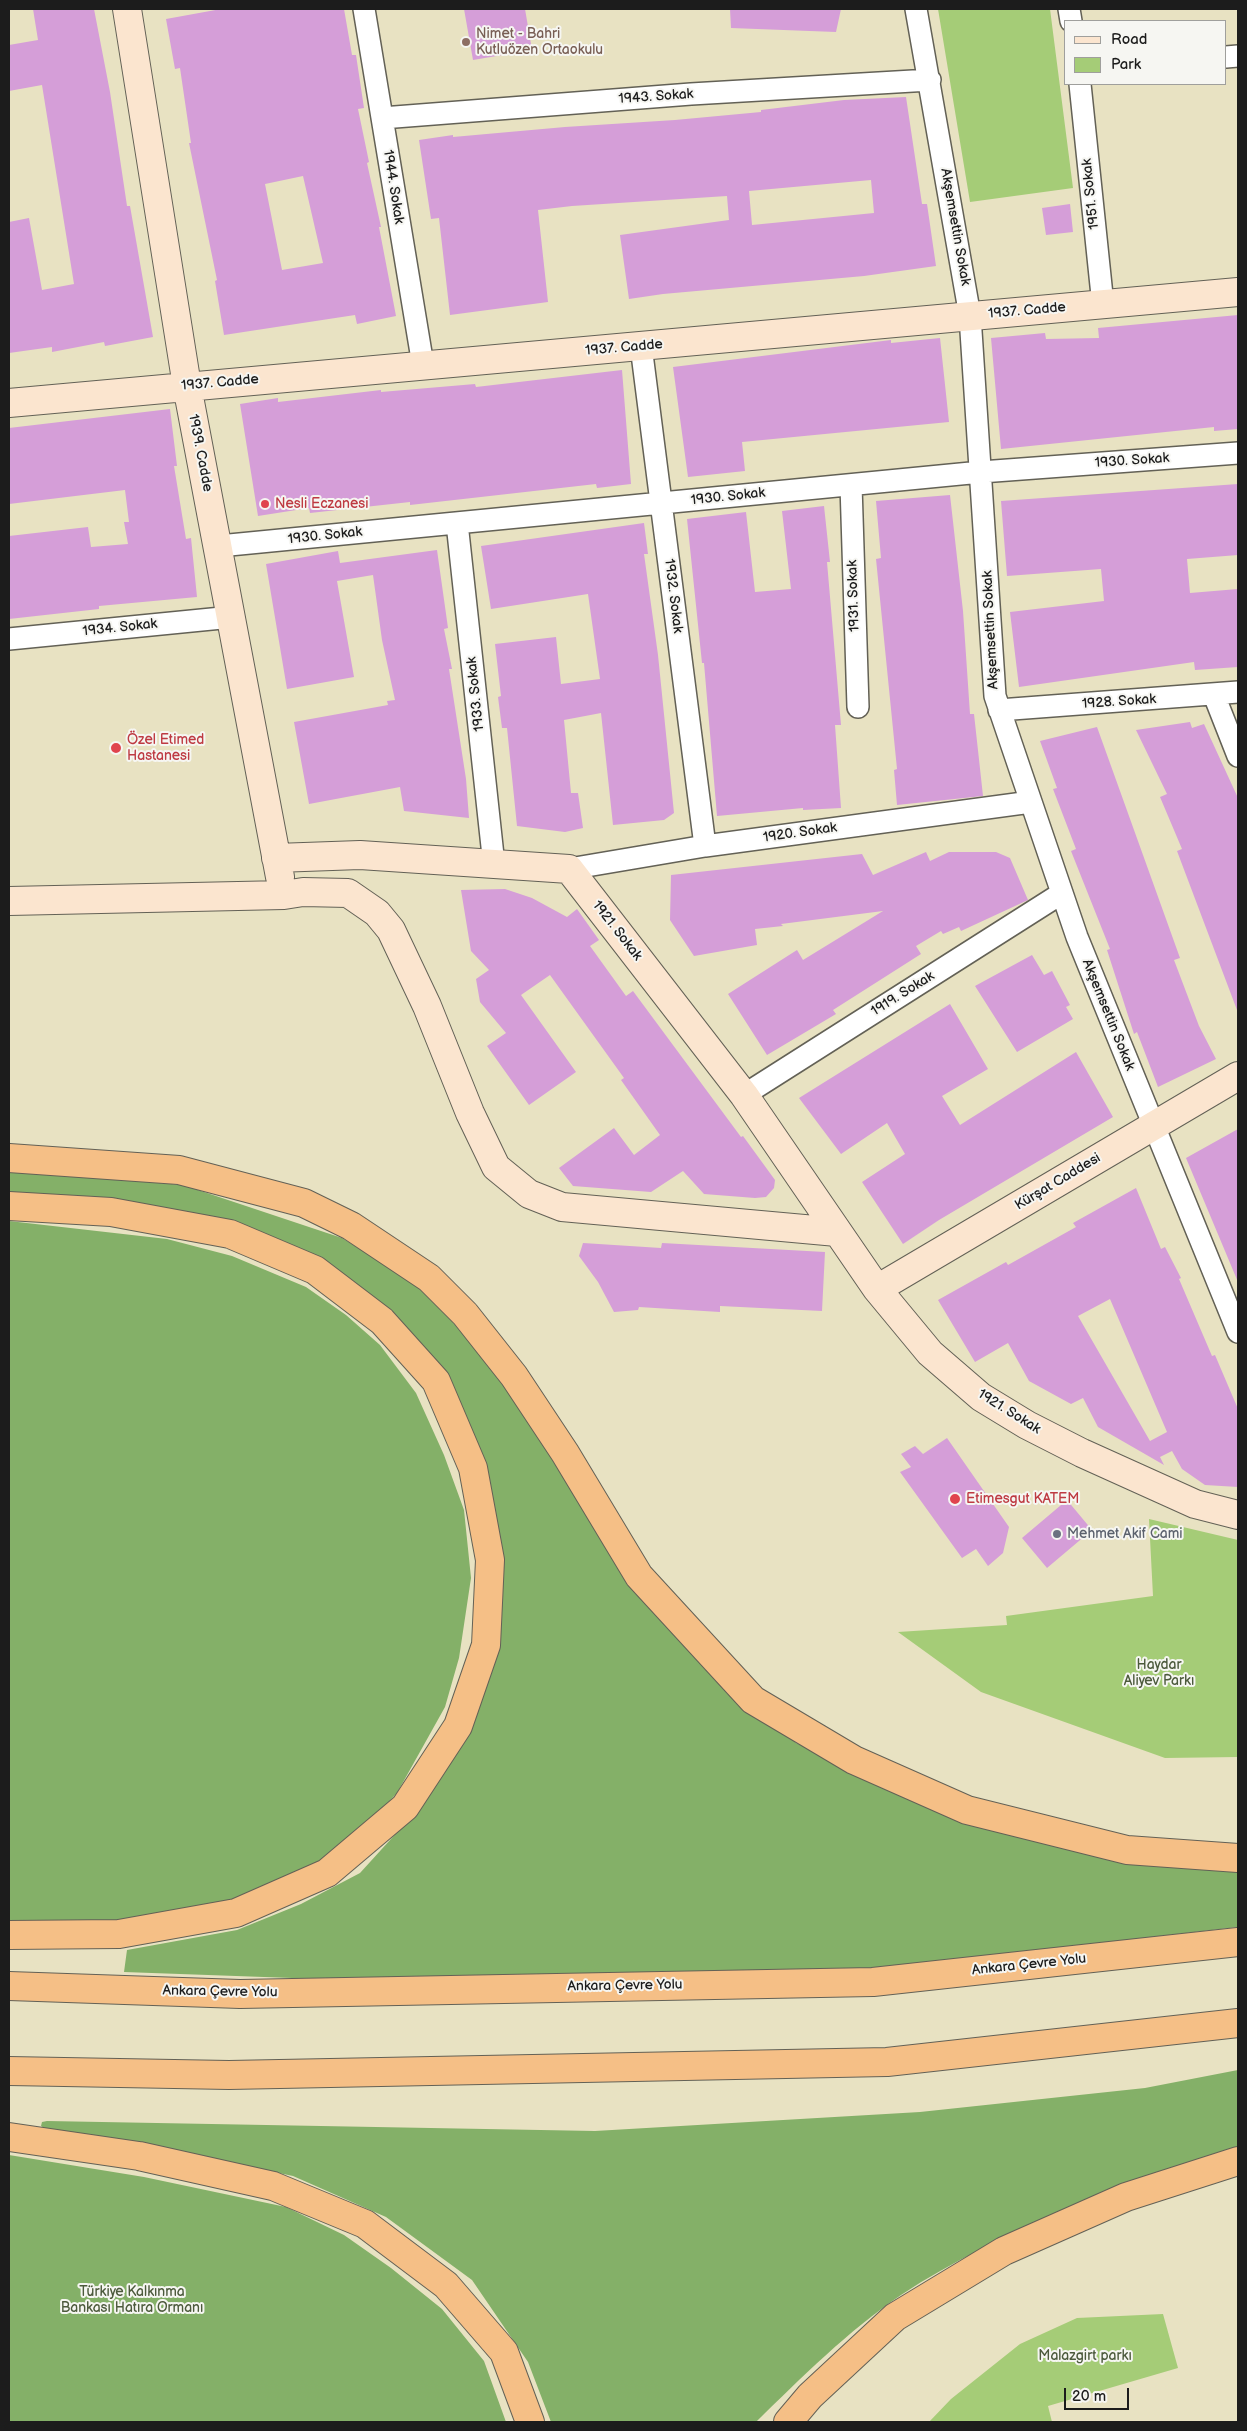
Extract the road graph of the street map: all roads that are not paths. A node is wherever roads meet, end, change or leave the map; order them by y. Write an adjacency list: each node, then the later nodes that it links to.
1 (127, 9): 12 (street, 1939. Cadde)
2 (364, 9): 6 (street, 1944. Sokak)
3 (916, 9): 4 (street, Akşemsettin Sokak)
4 (930, 80): 6 (street, 1943. Sokak); 9 (street, Akşemsettin Sokak)
5 (1080, 85): 8 (street, 1951. Sokak)
6 (382, 118): 11 (street, 1944. Sokak)
7 (1238, 292): 8 (street, 1937. Cadde)
8 (1102, 305): 9 (street, 1937. Cadde)
9 (970, 316): 10 (street, 1937. Cadde); 15 (street, Akşemsettin Sokak)
10 (641, 346): 11 (street, 1937. Cadde); 17 (street, 1932. Sokak)
11 (422, 366): 12 (street, 1937. Cadde)
12 (187, 386): 13 (street, 1937. Cadde); 19 (street, 1939. Cadde)
13 (9, 402)
14 (1238, 452): 15 (street, 1930. Sokak)
15 (981, 472): 16 (street, 1930. Sokak); 25 (street, Akşemsettin Sokak)
16 (851, 484): 17 (street, 1930. Sokak); 24 (street, 1931. Sokak)
17 (661, 503): 18 (street, 1930. Sokak); 28 (street, 1932. Sokak)
18 (457, 523): 19 (street, 1930. Sokak); 30 (street, 1933. Sokak)
19 (219, 546): 20 (street, 1939. Cadde)
20 (232, 617): 21 (street, 1934. Sokak); 29 (street, 1939. Cadde)
21 (9, 639)
22 (1238, 692): 23 (street, 1928. Sokak)
23 (1214, 695): 25 (street, 1928. Sokak); 26 (street)
24 (858, 706)
25 (999, 710): 27 (street, Akşemsettin Sokak)
26 (1238, 756)
27 (1031, 802): 28 (street, 1920. Sokak); 32 (street, Akşemsettin Sokak)
28 (705, 846): 31 (street, 1920. Sokak)
29 (276, 858): 30 (street); 33 (street, 1939. Cadde)
30 (494, 865): 31 (street)
31 (569, 869): 36 (street, 1921. Sokak)
32 (1062, 893): 36 (street, 1919. Sokak); 37 (street, Akşemsettin Sokak)
33 (284, 895): 34 (street); 40 (street)
34 (9, 901)
35 (1238, 1076): 37 (street, Kürşat Caddesi)
36 (744, 1095): 40 (street, 1921. Sokak)
37 (1153, 1126): 41 (street, Kürşat Caddesi); 42 (street, Akşemsettin Sokak)
38 (9, 1158): 44 (highway)
39 (9, 1206): 45 (highway)
40 (836, 1232): 41 (street, 1921. Sokak)
41 (877, 1289): 43 (street, 1921. Sokak)
42 (1238, 1332)
43 (1238, 1515)
44 (1238, 1858)
45 (9, 1935)
46 (1238, 1942): 47 (highway, Ankara Çevre Yolu)
47 (9, 1986)
48 (1238, 2023): 49 (highway)
49 (9, 2071)
50 (9, 2137): 52 (highway)
51 (1238, 2161): 53 (highway)
52 (530, 2422)
53 (788, 2422)

